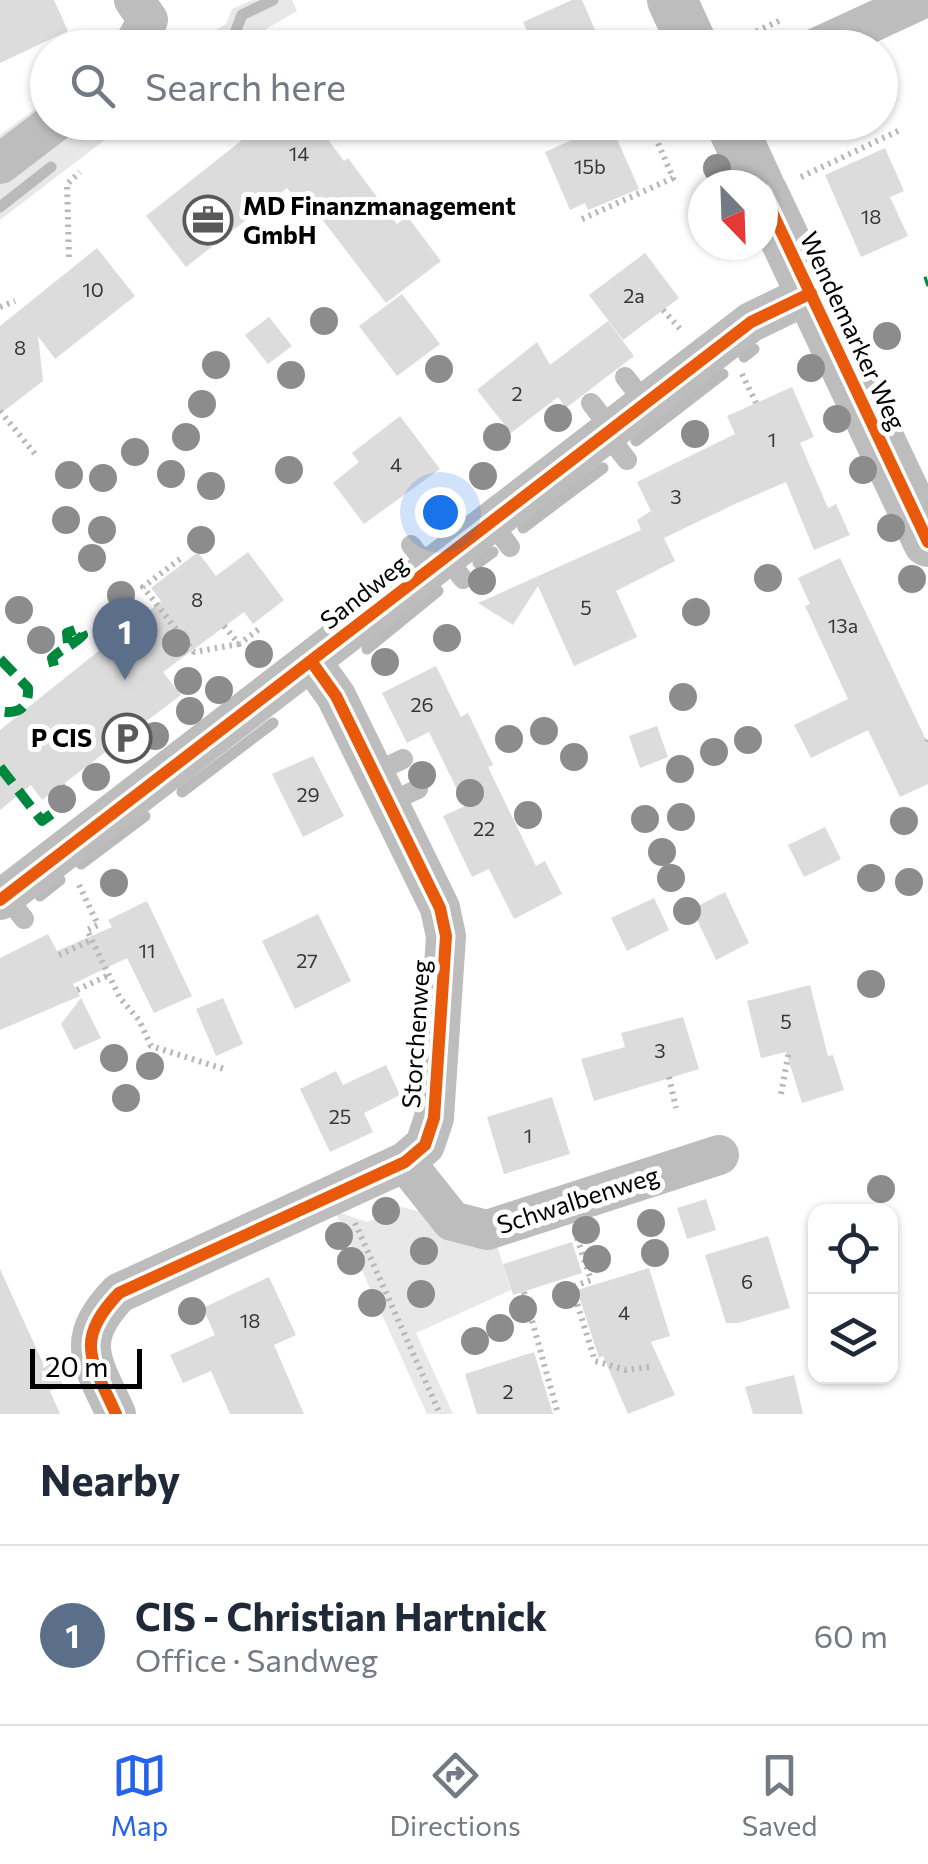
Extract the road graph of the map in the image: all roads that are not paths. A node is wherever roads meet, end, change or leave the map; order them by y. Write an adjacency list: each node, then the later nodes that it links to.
1 (672, 0): 3 (street)
2 (920, 0): 4 (street)
3 (686, 30)
4 (855, 30)
5 (31, 140): 7 (street)
6 (738, 140): 8 (street)
7 (0, 164)
8 (752, 170)
9 (778, 224): 10 (street, Wendemarker Weg)
10 (810, 293): 11 (street, Wendemarker Weg); 12 (street, Sandweg)
11 (928, 542)
12 (318, 646): 13 (street, Sandweg); 14 (street, Storchenweg)
13 (10, 905)
14 (402, 1153): 15 (street, Schwalbenweg); 16 (street)
15 (719, 1155)
16 (118, 1401)

